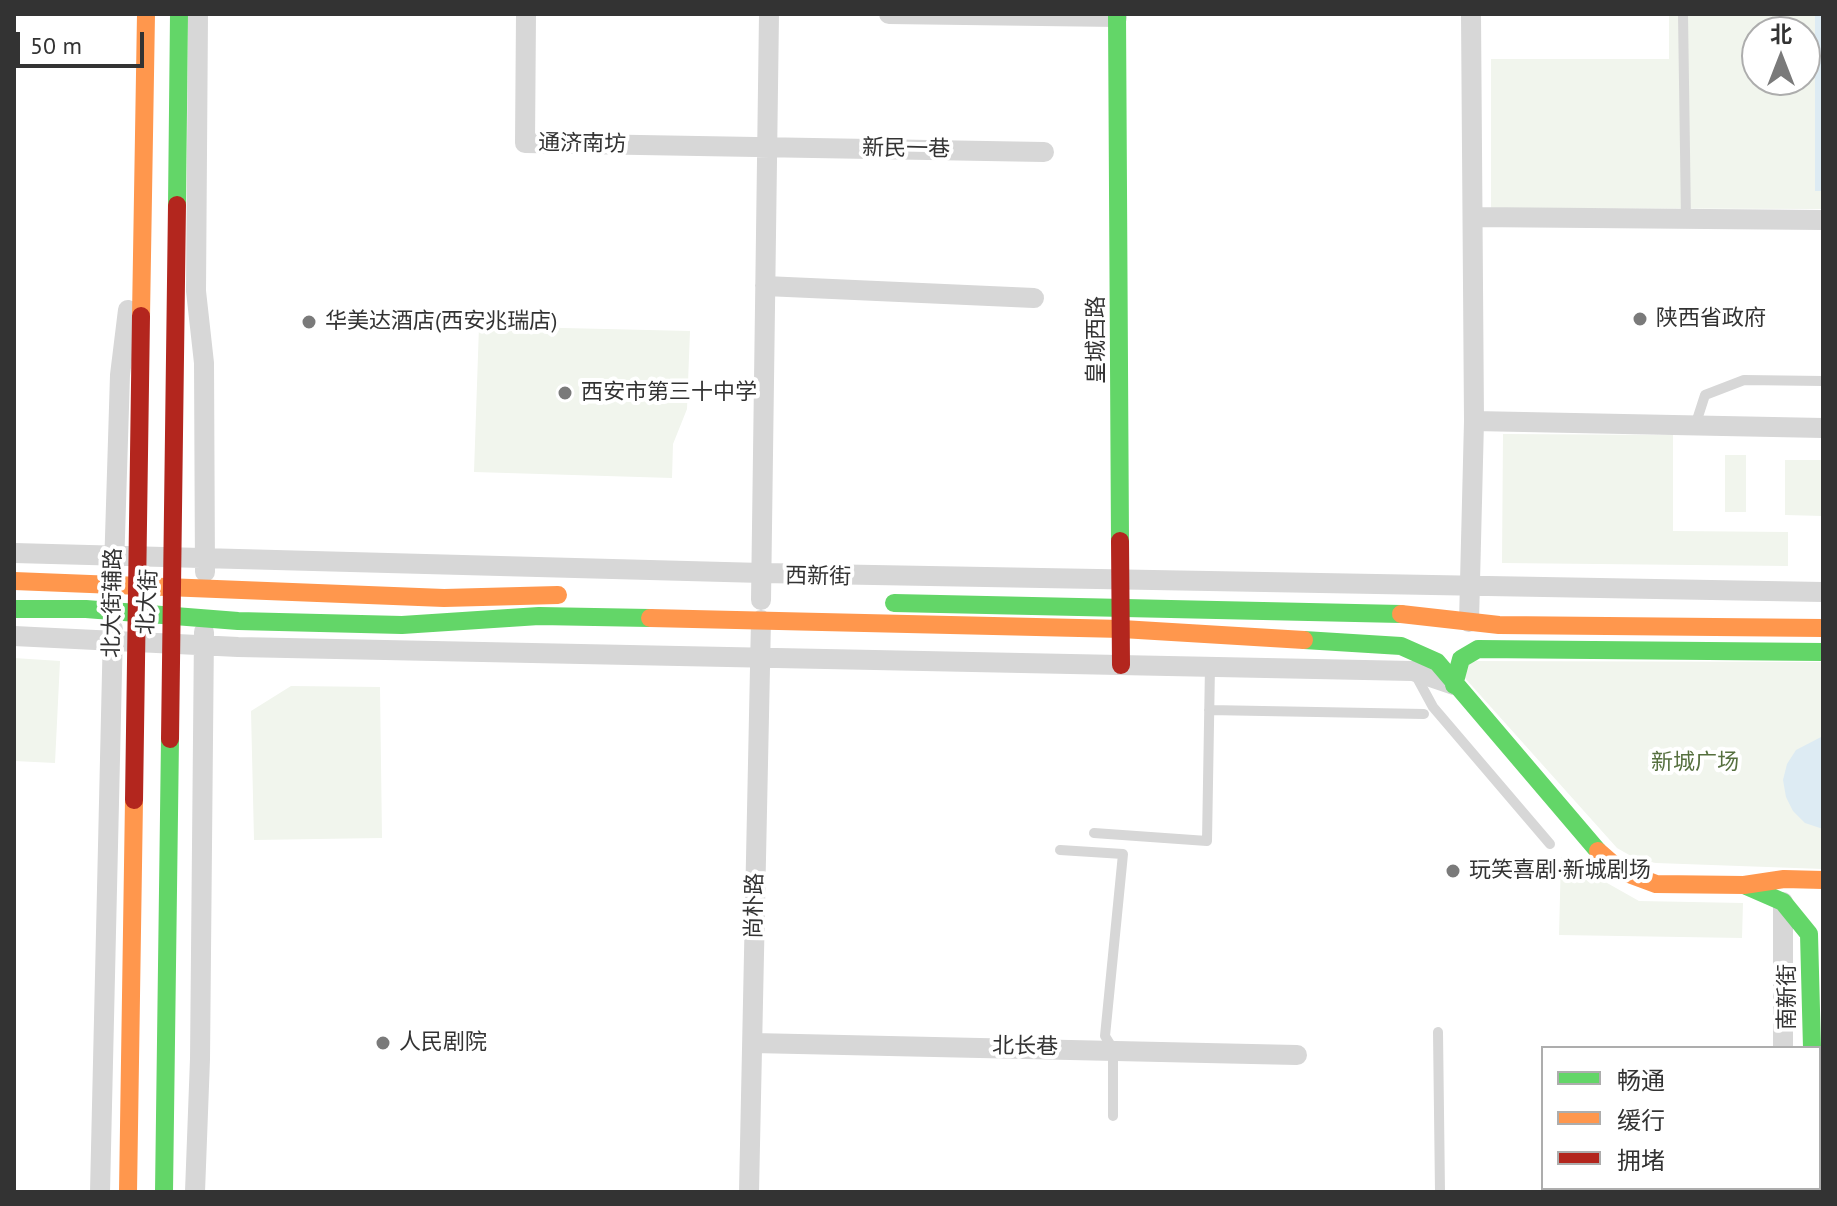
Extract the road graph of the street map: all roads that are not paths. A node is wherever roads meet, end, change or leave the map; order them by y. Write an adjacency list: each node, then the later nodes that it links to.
1 (134, 14): 23 (street, 北大街辅路)
2 (146, 14): 24 (main road, 北大街)
3 (179, 14): 25 (main road, 北大街)
4 (198, 14): 26 (street)
5 (526, 14): 11 (street, 通济南坊)
6 (769, 14): 11 (street, 尚朴路)
7 (889, 14): 10 (street)
8 (1471, 14): 13 (street)
9 (1683, 14): 14 (lane)
10 (1117, 16): 28 (main road, 皇城西路)
11 (767, 147): 12 (street, 新民一巷); 16 (street, 尚朴路)
12 (1044, 152)
13 (1473, 217): 14 (street); 19 (street)
14 (1686, 220): 15 (street)
15 (1823, 220)
16 (765, 286): 17 (street); 27 (street, 尚朴路)
17 (1034, 298)
18 (1823, 381): 20 (lane)
19 (1474, 421): 20 (street); 32 (street)
20 (1695, 426): 21 (street)
21 (1823, 428)
22 (14, 553): 23 (street)
23 (114, 556): 24 (street); 30 (street, 北大街辅路)
24 (136, 557): 25 (street); 31 (main road, 北大街)
25 (174, 557): 26 (street); 33 (main road, 北大街)
26 (205, 559): 27 (street); 34 (street)
27 (762, 573): 28 (street); 38 (street, 尚朴路)
28 (1122, 579): 32 (street); 39 (main road, 皇城西路)
29 (14, 581): 30 (main road)
30 (114, 583): 31 (main road); 41 (street, 北大街辅路)
31 (136, 585): 33 (main road); 42 (main road, 北大街)
32 (1470, 586): 35 (street); 46 (street)
33 (173, 587): 34 (main road); 44 (main road, 北大街)
34 (205, 589): 36 (main road); 45 (street)
35 (1823, 592)
36 (574, 596)
37 (871, 602): 39 (main road, 西新街)
38 (761, 605): 45 (main road, 西新街); 48 (main road, 西新街); 56 (street, 尚朴路)
39 (1122, 607): 43 (main road, 西新街); 48 (main road, 皇城西路)
40 (14, 609): 41 (main road, 西新街)
41 (113, 611): 42 (main road, 西新街); 50 (street, 北大街辅路)
42 (136, 613): 44 (main road, 西新街); 51 (main road, 北大街)
43 (1400, 614): 46 (main road, 西新街); 54 (main road)
44 (171, 616): 45 (main road, 西新街); 52 (main road, 北大街)
45 (204, 618): 53 (street)
46 (1469, 622): 47 (main road, 西新街)
47 (1823, 628)
48 (1122, 629): 57 (main road, 皇城西路); 60 (main road, 西新街)
49 (14, 636): 50 (street)
50 (113, 641): 51 (street); 76 (street, 北大街辅路)
51 (136, 642): 52 (street); 77 (main road, 北大街)
52 (170, 644): 53 (street); 78 (main road, 北大街)
53 (203, 646): 56 (street); 79 (street)
54 (1495, 648): 55 (main road); 60 (main road)
55 (1823, 652)
56 (760, 657): 57 (street); 70 (street, 尚朴路)
57 (1121, 665): 58 (street)
58 (1210, 666): 59 (street); 61 (lane)
59 (1413, 671): 60 (street); 64 (lane)
60 (1454, 685): 67 (main road, 西新街)
61 (1209, 710): 62 (lane); 63 (lane)
62 (1424, 714)
63 (1094, 833)
64 (1550, 844)
65 (1060, 850): 73 (lane)
66 (1823, 880): 67 (main road)
67 (1744, 885): 68 (main road, 南新街)
68 (1783, 902): 71 (street); 72 (main road, 南新街)
69 (1438, 1032): 81 (lane)
70 (753, 1043): 73 (street, 北长巷); 80 (street, 尚朴路)
71 (1783, 1046)
72 (1812, 1046)
73 (1113, 1049): 74 (street, 北长巷); 75 (lane)
74 (1297, 1055)
75 (1113, 1116)
76 (100, 1192)
77 (128, 1192)
78 (164, 1192)
79 (195, 1192)
80 (751, 1192)
81 (1440, 1192)

